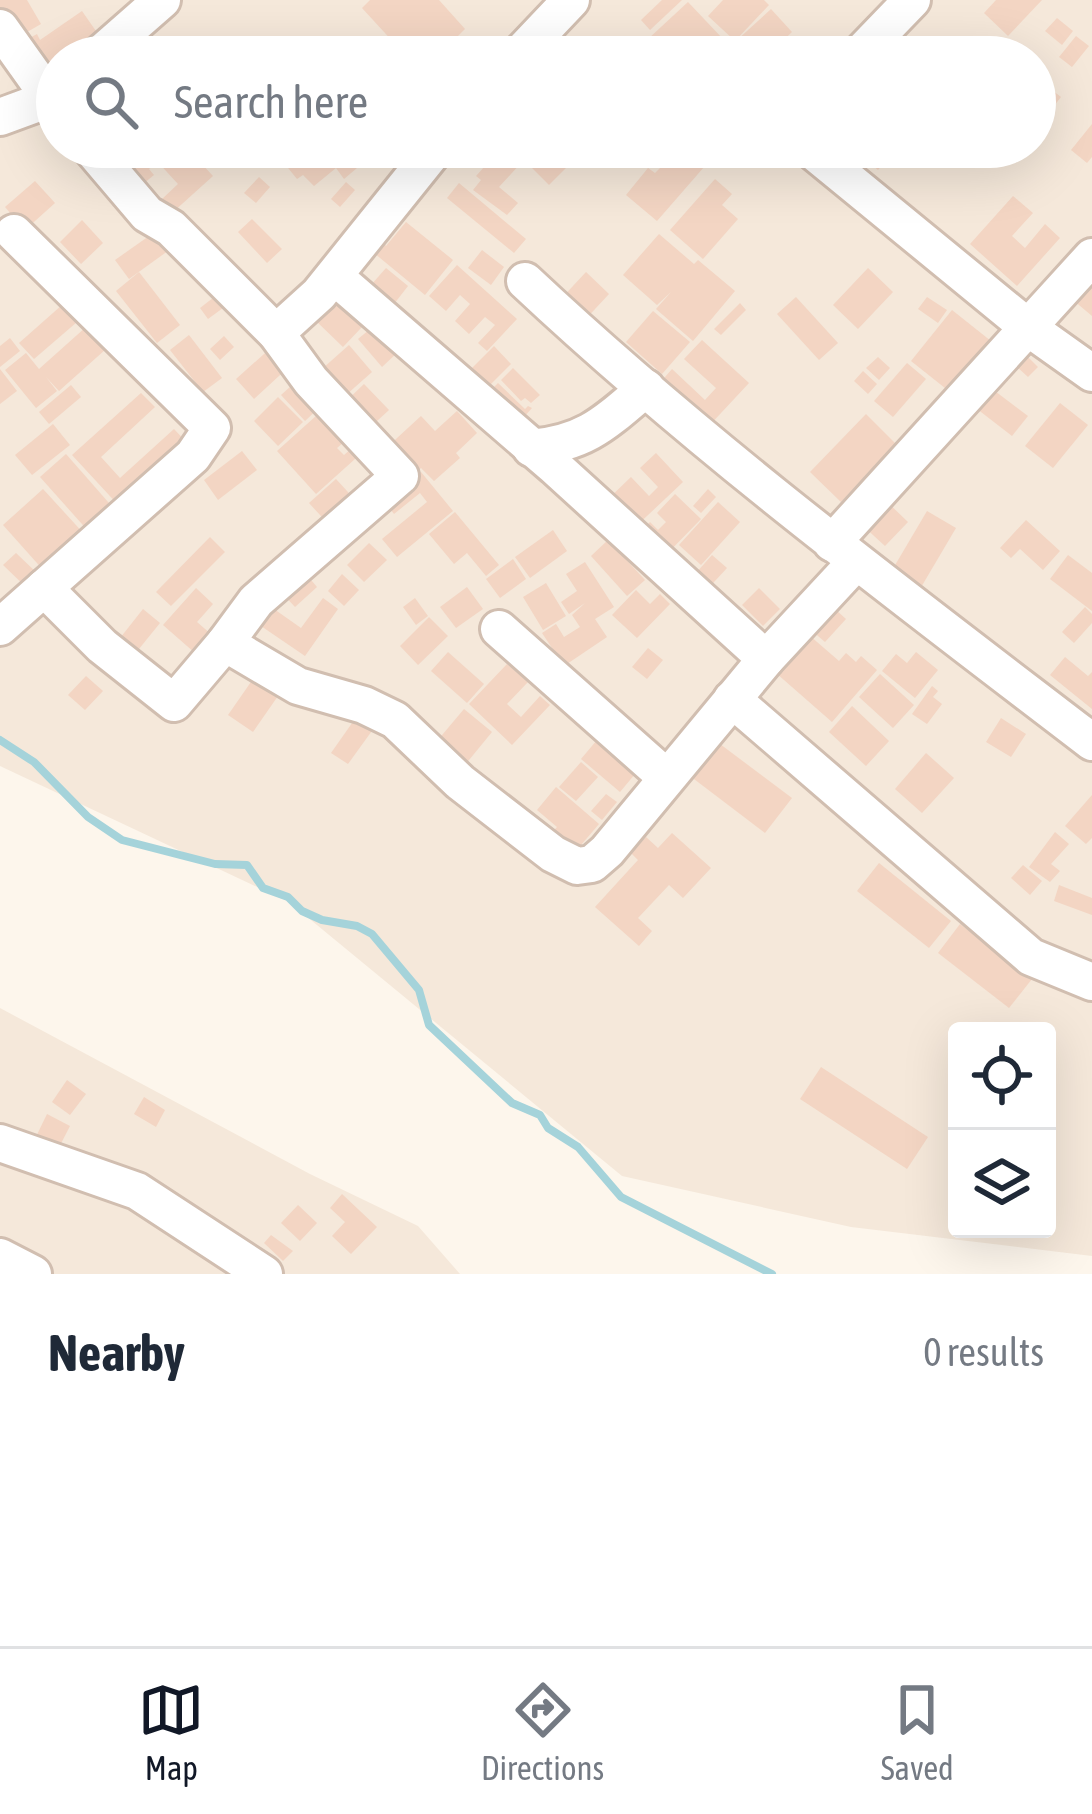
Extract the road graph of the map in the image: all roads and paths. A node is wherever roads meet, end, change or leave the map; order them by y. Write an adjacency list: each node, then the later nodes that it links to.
1 (162, 0): 5 (street)
2 (571, 0): 6 (street)
3 (912, 0): 7 (street)
4 (0, 28): 8 (street)
5 (121, 36)
6 (537, 36)
7 (877, 36)
8 (36, 75)
9 (36, 105): 10 (street)
10 (0, 117)
11 (108, 168): 19 (street)
12 (420, 168): 16 (street)
13 (834, 168): 18 (street)
14 (5, 236): 24 (street)
15 (1092, 257): 18 (street)
16 (334, 276): 19 (street); 22 (street)
17 (525, 281): 21 (street)
18 (1030, 328): 20 (street); 23 (street)
19 (276, 333): 27 (street)
20 (1092, 373)
21 (646, 388): 22 (street); 23 (street)
22 (531, 448): 28 (street)
23 (844, 552): 28 (street); 30 (street)
24 (44, 588): 25 (street); 27 (street)
25 (0, 627)
26 (499, 629): 31 (street)
27 (225, 643): 31 (street)
28 (766, 659): 29 (street)
29 (732, 700): 31 (street); 32 (street)
30 (1092, 742)
31 (666, 777)
32 (1092, 982)
33 (0, 1143): 35 (street)
34 (0, 1257): 36 (street)
35 (250, 1271)
36 (33, 1274)

